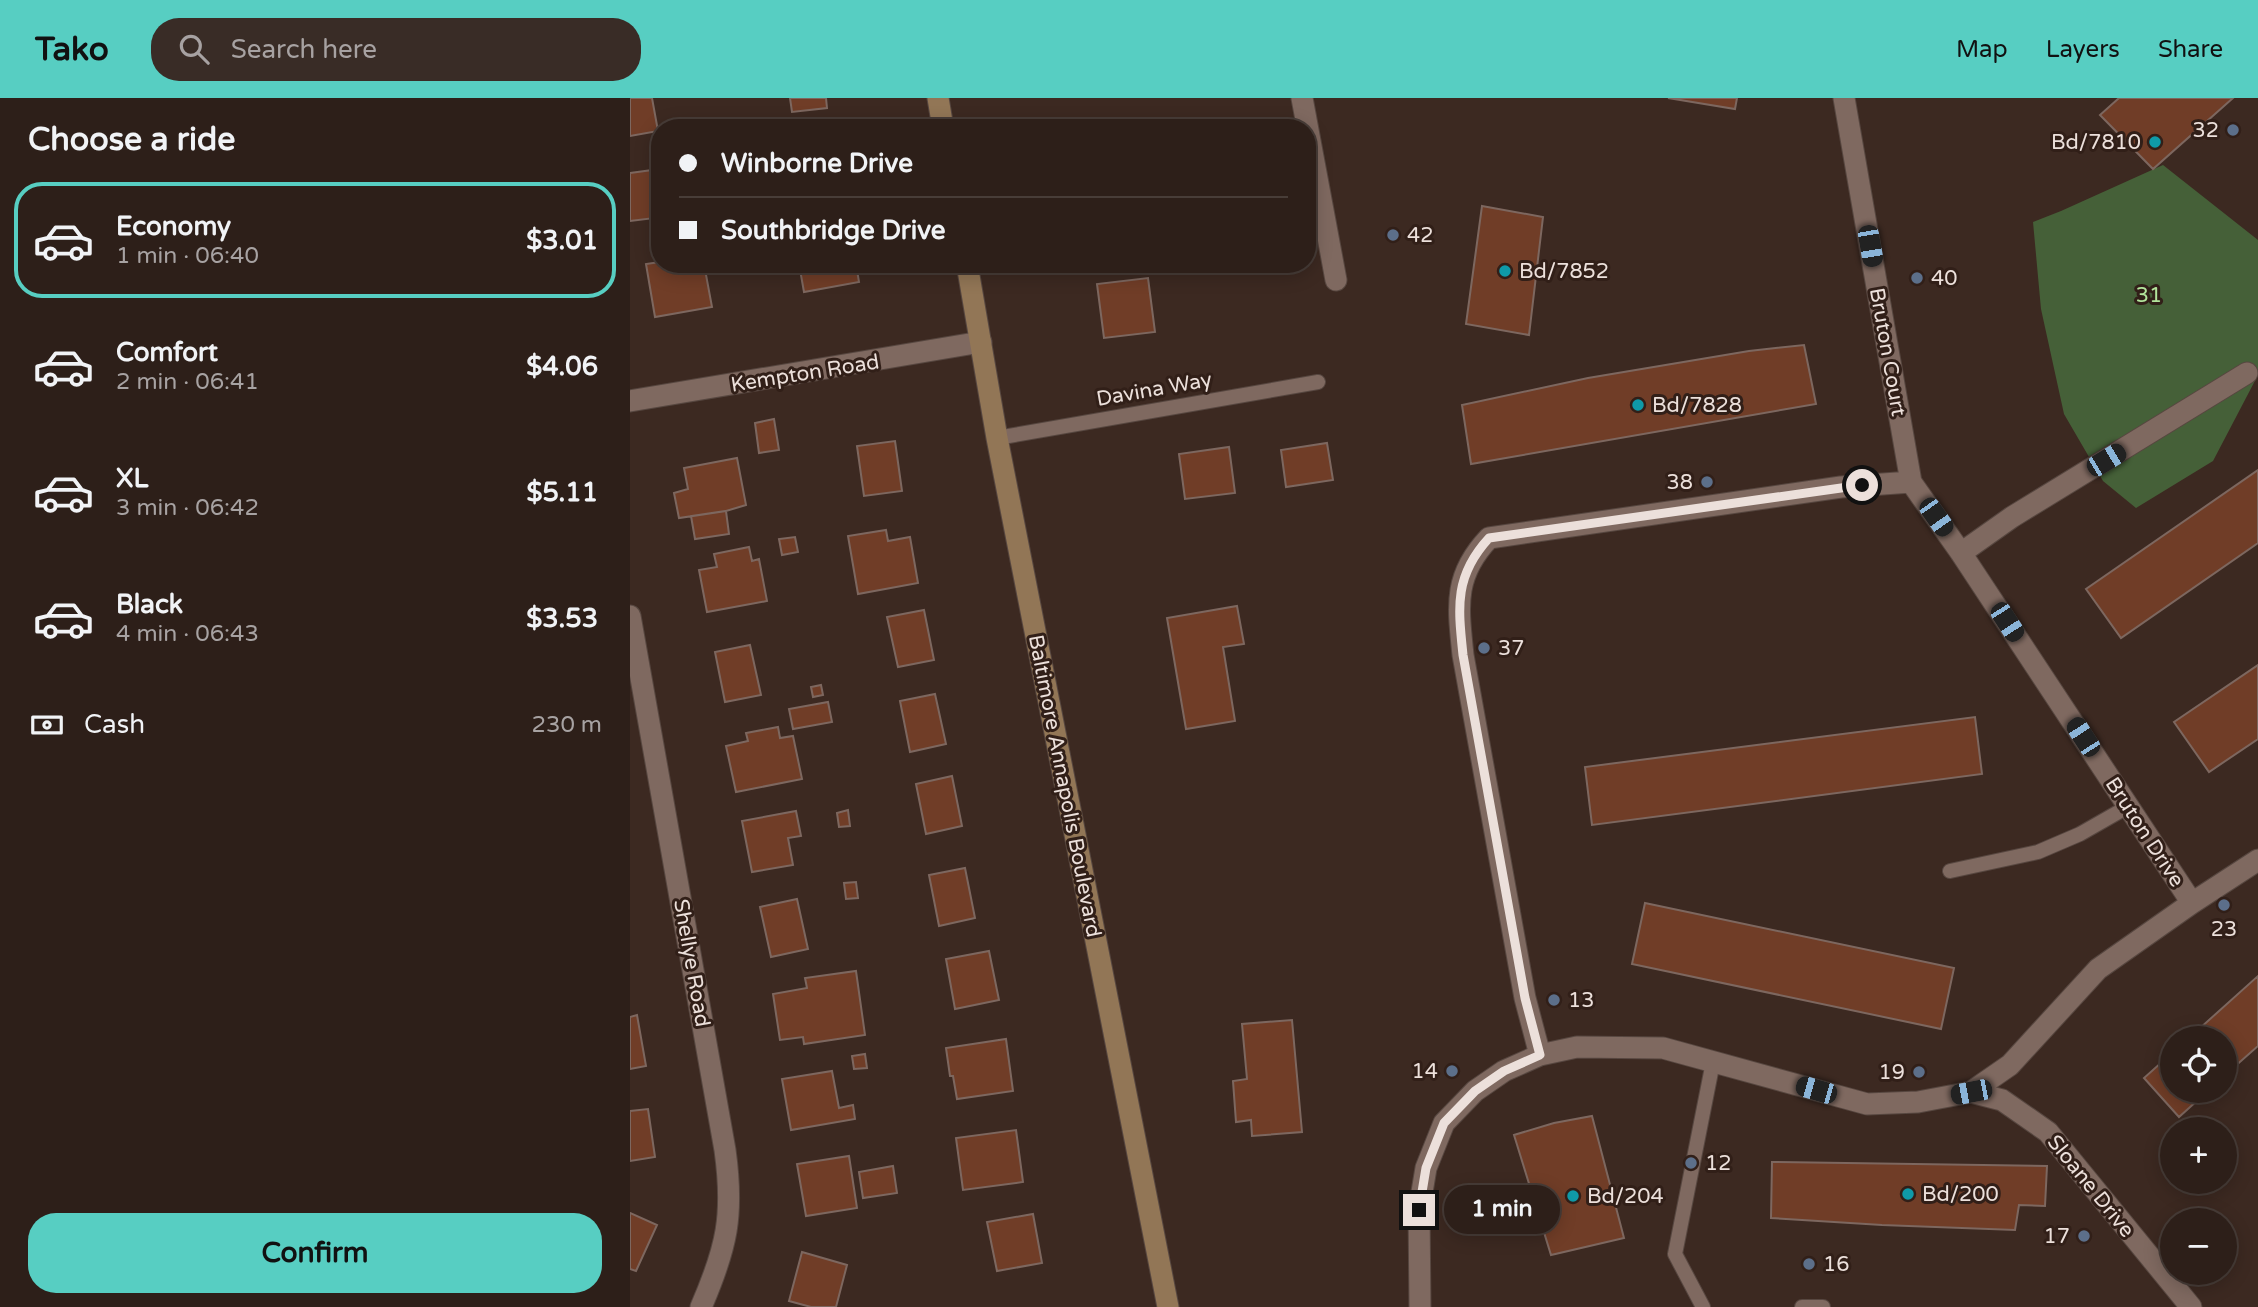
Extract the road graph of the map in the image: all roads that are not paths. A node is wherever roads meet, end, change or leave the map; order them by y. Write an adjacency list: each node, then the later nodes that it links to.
1 (938, 98): 4 (main road)
2 (1302, 98): 5 (street)
3 (1844, 98): 14 (street, Bruton Court)
4 (942, 119)
5 (1306, 119)
6 (1316, 173): 8 (street)
7 (969, 273): 9 (main road, Baltimore Annapolis Boulevard)
8 (1336, 280)
9 (981, 342): 12 (street, Kempton Road); 13 (main road, Baltimore Annapolis Boulevard)
10 (2247, 373): 15 (street)
11 (1318, 382): 13 (lane, Davina Way)
12 (630, 401)
13 (997, 438): 25 (main road, Baltimore Annapolis Boulevard)
14 (1911, 482): 15 (street, Bruton Drive); 21 (street)
15 (1961, 553): 17 (street, Bruton Drive)
16 (630, 616): 24 (street, Shellye Road)
17 (2129, 806): 19 (lane); 20 (street, Bruton Drive)
18 (2258, 860): 20 (street)
19 (1950, 871)
20 (2192, 903): 23 (street)
21 (1540, 1055): 22 (street); 26 (street)
22 (1713, 1062): 23 (street); 27 (lane)
23 (1971, 1092): 30 (street, Sloane Drive)
24 (701, 1307)
25 (1168, 1307)
26 (1420, 1307)
27 (1703, 1307)
28 (1802, 1307): 29 (lane)
29 (1824, 1307)
30 (2191, 1307)

